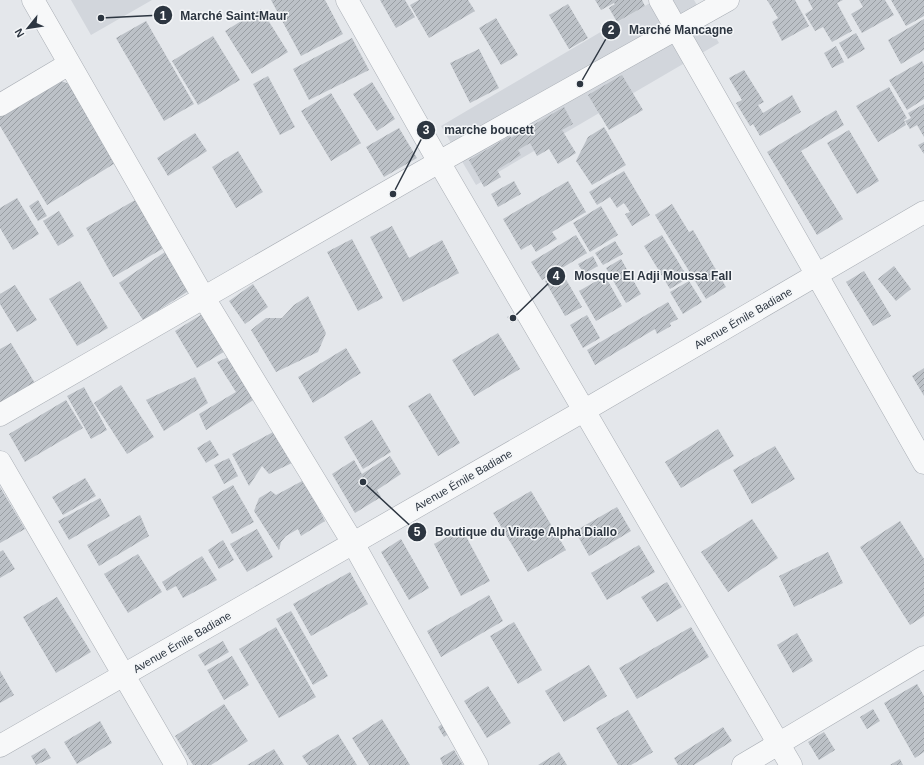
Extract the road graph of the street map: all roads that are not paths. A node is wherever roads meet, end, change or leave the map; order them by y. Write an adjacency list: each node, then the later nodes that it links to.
1 (33, 0): 6 (street)
2 (347, 0): 8 (street)
3 (660, 0): 5 (street)
4 (728, 0): 5 (street)
5 (677, 29): 8 (street); 10 (street)
6 (70, 64): 7 (street); 11 (street)
7 (0, 105)
8 (439, 162): 11 (street); 12 (street)
9 (924, 212): 10 (street, Avenue Émile Badiane)
10 (818, 274): 12 (street, Avenue Émile Badiane); 15 (street)
11 (204, 298): 13 (street); 16 (street)
12 (585, 410): 16 (street, Avenue Émile Badiane); 19 (street)
13 (0, 415)
14 (0, 462): 18 (street)
15 (924, 463)
16 (353, 543): 18 (street, Avenue Émile Badiane); 22 (street)
17 (924, 657): 19 (street)
18 (124, 675): 20 (street, Avenue Émile Badiane); 21 (street)
19 (779, 744): 23 (street); 24 (street)
20 (0, 746)
21 (176, 765)
22 (477, 765)
23 (743, 765)
24 (791, 765)

